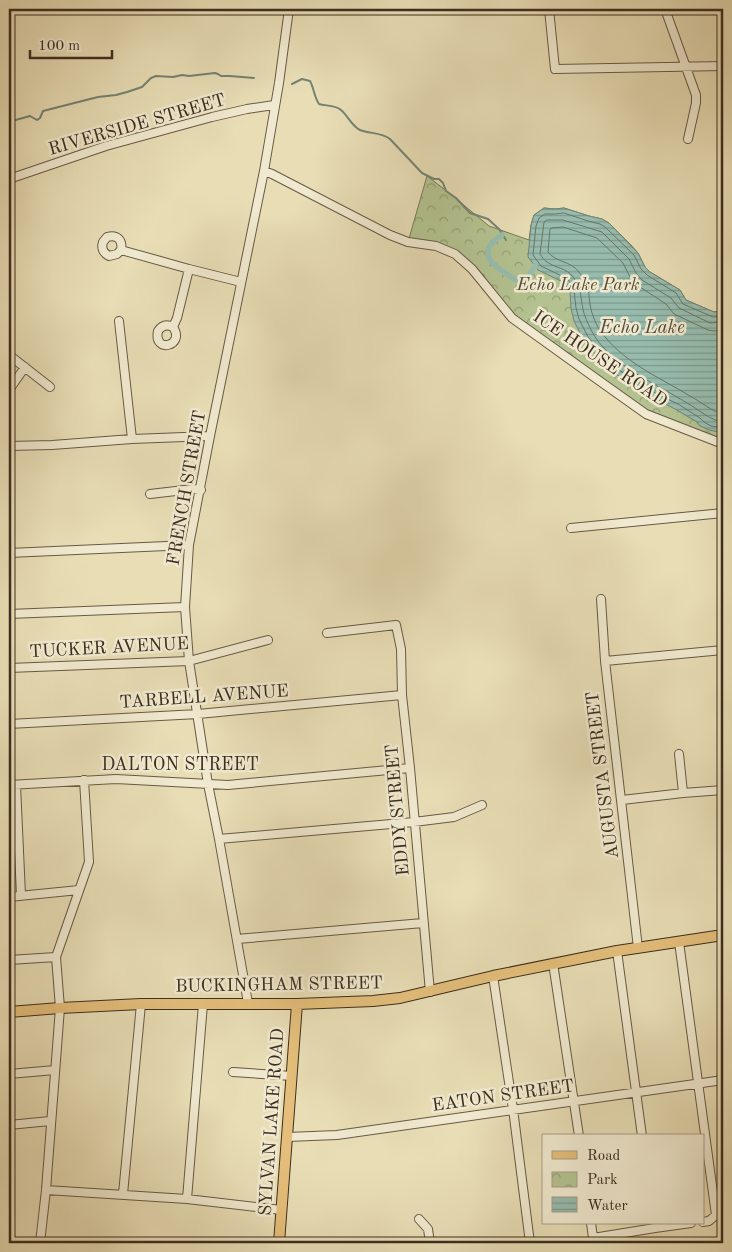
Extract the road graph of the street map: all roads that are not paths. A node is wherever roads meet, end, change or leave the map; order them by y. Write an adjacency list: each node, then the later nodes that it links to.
1 (289, 9): 6 (street, FRENCH STREET)
2 (549, 9): 4 (street)
3 (665, 9): 4 (street)
4 (686, 66): 5 (street); 7 (street)
5 (723, 66)
6 (274, 105): 8 (street, FRENCH STREET); 9 (street, RIVERSIDE STREET)
7 (688, 139)
8 (264, 171): 12 (street, FRENCH STREET); 21 (street, ICE HOUSE ROAD)
9 (9, 179)
10 (121, 250): 11 (street)
11 (189, 269): 12 (street); 14 (street)
12 (242, 282): 19 (street, FRENCH STREET)
13 (119, 321): 20 (street)
14 (173, 328)
15 (9, 355): 16 (street)
16 (25, 367): 17 (street); 18 (street)
17 (50, 387)
18 (9, 390)
19 (210, 436): 20 (street); 23 (street, FRENCH STREET)
20 (132, 439): 22 (street)
21 (723, 444)
22 (9, 446)
23 (201, 490): 24 (street); 27 (street, FRENCH STREET)
24 (150, 494)
25 (723, 514): 26 (street)
26 (571, 528)
27 (189, 545): 28 (street); 30 (street, FRENCH STREET)
28 (9, 552)
29 (601, 599): 36 (street, AUGUSTA STREET)
30 (185, 607): 31 (street); 35 (street, FRENCH STREET)
31 (9, 614)
32 (328, 633): 38 (street, EDDY STREET)
33 (268, 640): 35 (street, TUCKER AVENUE)
34 (723, 650): 36 (street)
35 (189, 661): 37 (street, TUCKER AVENUE); 39 (street, FRENCH STREET)
36 (605, 661): 48 (street, AUGUSTA STREET)
37 (9, 668)
38 (402, 695): 39 (street, TARBELL AVENUE); 42 (street, EDDY STREET)
39 (198, 714): 40 (street, TARBELL AVENUE); 44 (street, FRENCH STREET)
40 (9, 724)
41 (679, 754): 47 (street)
42 (410, 768): 44 (street, DALTON STREET); 50 (street, EDDY STREET)
43 (84, 780): 44 (street, DALTON STREET); 45 (street, DALTON STREET); 52 (street)
44 (208, 784): 51 (street, FRENCH STREET)
45 (12, 785): 53 (street)
46 (723, 790): 47 (street)
47 (683, 793): 48 (street)
48 (622, 800): 59 (street, AUGUSTA STREET)
49 (482, 805): 50 (street)
50 (414, 822): 51 (street); 55 (street, EDDY STREET)
51 (219, 838): 57 (street, FRENCH STREET)
52 (80, 890): 53 (street); 61 (street)
53 (21, 895): 54 (street)
54 (9, 897)
55 (424, 923): 57 (street); 65 (street, EDDY STREET)
56 (723, 935): 58 (main road, BUCKINGHAM STREET)
57 (237, 939): 68 (street, FRENCH STREET)
58 (679, 942): 59 (main road, BUCKINGHAM STREET); 77 (street)
59 (638, 948): 60 (main road, BUCKINGHAM STREET)
60 (617, 951): 63 (main road, BUCKINGHAM STREET); 78 (street)
61 (56, 957): 62 (street); 70 (street)
62 (9, 960)
63 (553, 963): 64 (main road, BUCKINGHAM STREET); 79 (street)
64 (493, 976): 65 (main road, BUCKINGHAM STREET); 80 (street)
65 (430, 992): 69 (main road, BUCKINGHAM STREET)
66 (141, 1004): 67 (main road, BUCKINGHAM STREET); 70 (main road, BUCKINGHAM STREET); 87 (street)
67 (203, 1004): 68 (main road, BUCKINGHAM STREET); 88 (street)
68 (248, 1004): 69 (main road, BUCKINGHAM STREET)
69 (297, 1004): 75 (main road, SYLVAN LAKE ROAD)
70 (60, 1008): 71 (main road, BUCKINGHAM STREET); 72 (street)
71 (9, 1012)
72 (54, 1070): 74 (street); 81 (street)
73 (234, 1072): 75 (street)
74 (9, 1074)
75 (292, 1076): 85 (main road, SYLVAN LAKE ROAD)
76 (723, 1080): 77 (street, EATON STREET)
77 (699, 1084): 78 (street, EATON STREET); 91 (street)
78 (636, 1092): 79 (street, EATON STREET); 84 (street)
79 (574, 1101): 80 (street, EATON STREET); 83 (street)
80 (513, 1109): 85 (street, EATON STREET); 99 (street)
81 (50, 1121): 82 (street); 86 (street)
82 (9, 1125)
83 (579, 1134)
84 (642, 1134)
85 (287, 1137): 89 (main road, SYLVAN LAKE ROAD)
86 (46, 1190): 87 (street); 96 (street)
87 (123, 1194): 88 (street)
88 (187, 1199): 89 (street)
89 (281, 1210): 97 (main road, SYLVAN LAKE ROAD)
90 (418, 1219): 98 (street)
91 (704, 1222)
92 (590, 1224): 95 (street)
93 (673, 1224): 94 (street)
94 (655, 1225): 95 (street)
95 (593, 1241)
96 (40, 1243)
97 (279, 1243)
98 (430, 1243)
99 (530, 1243)

